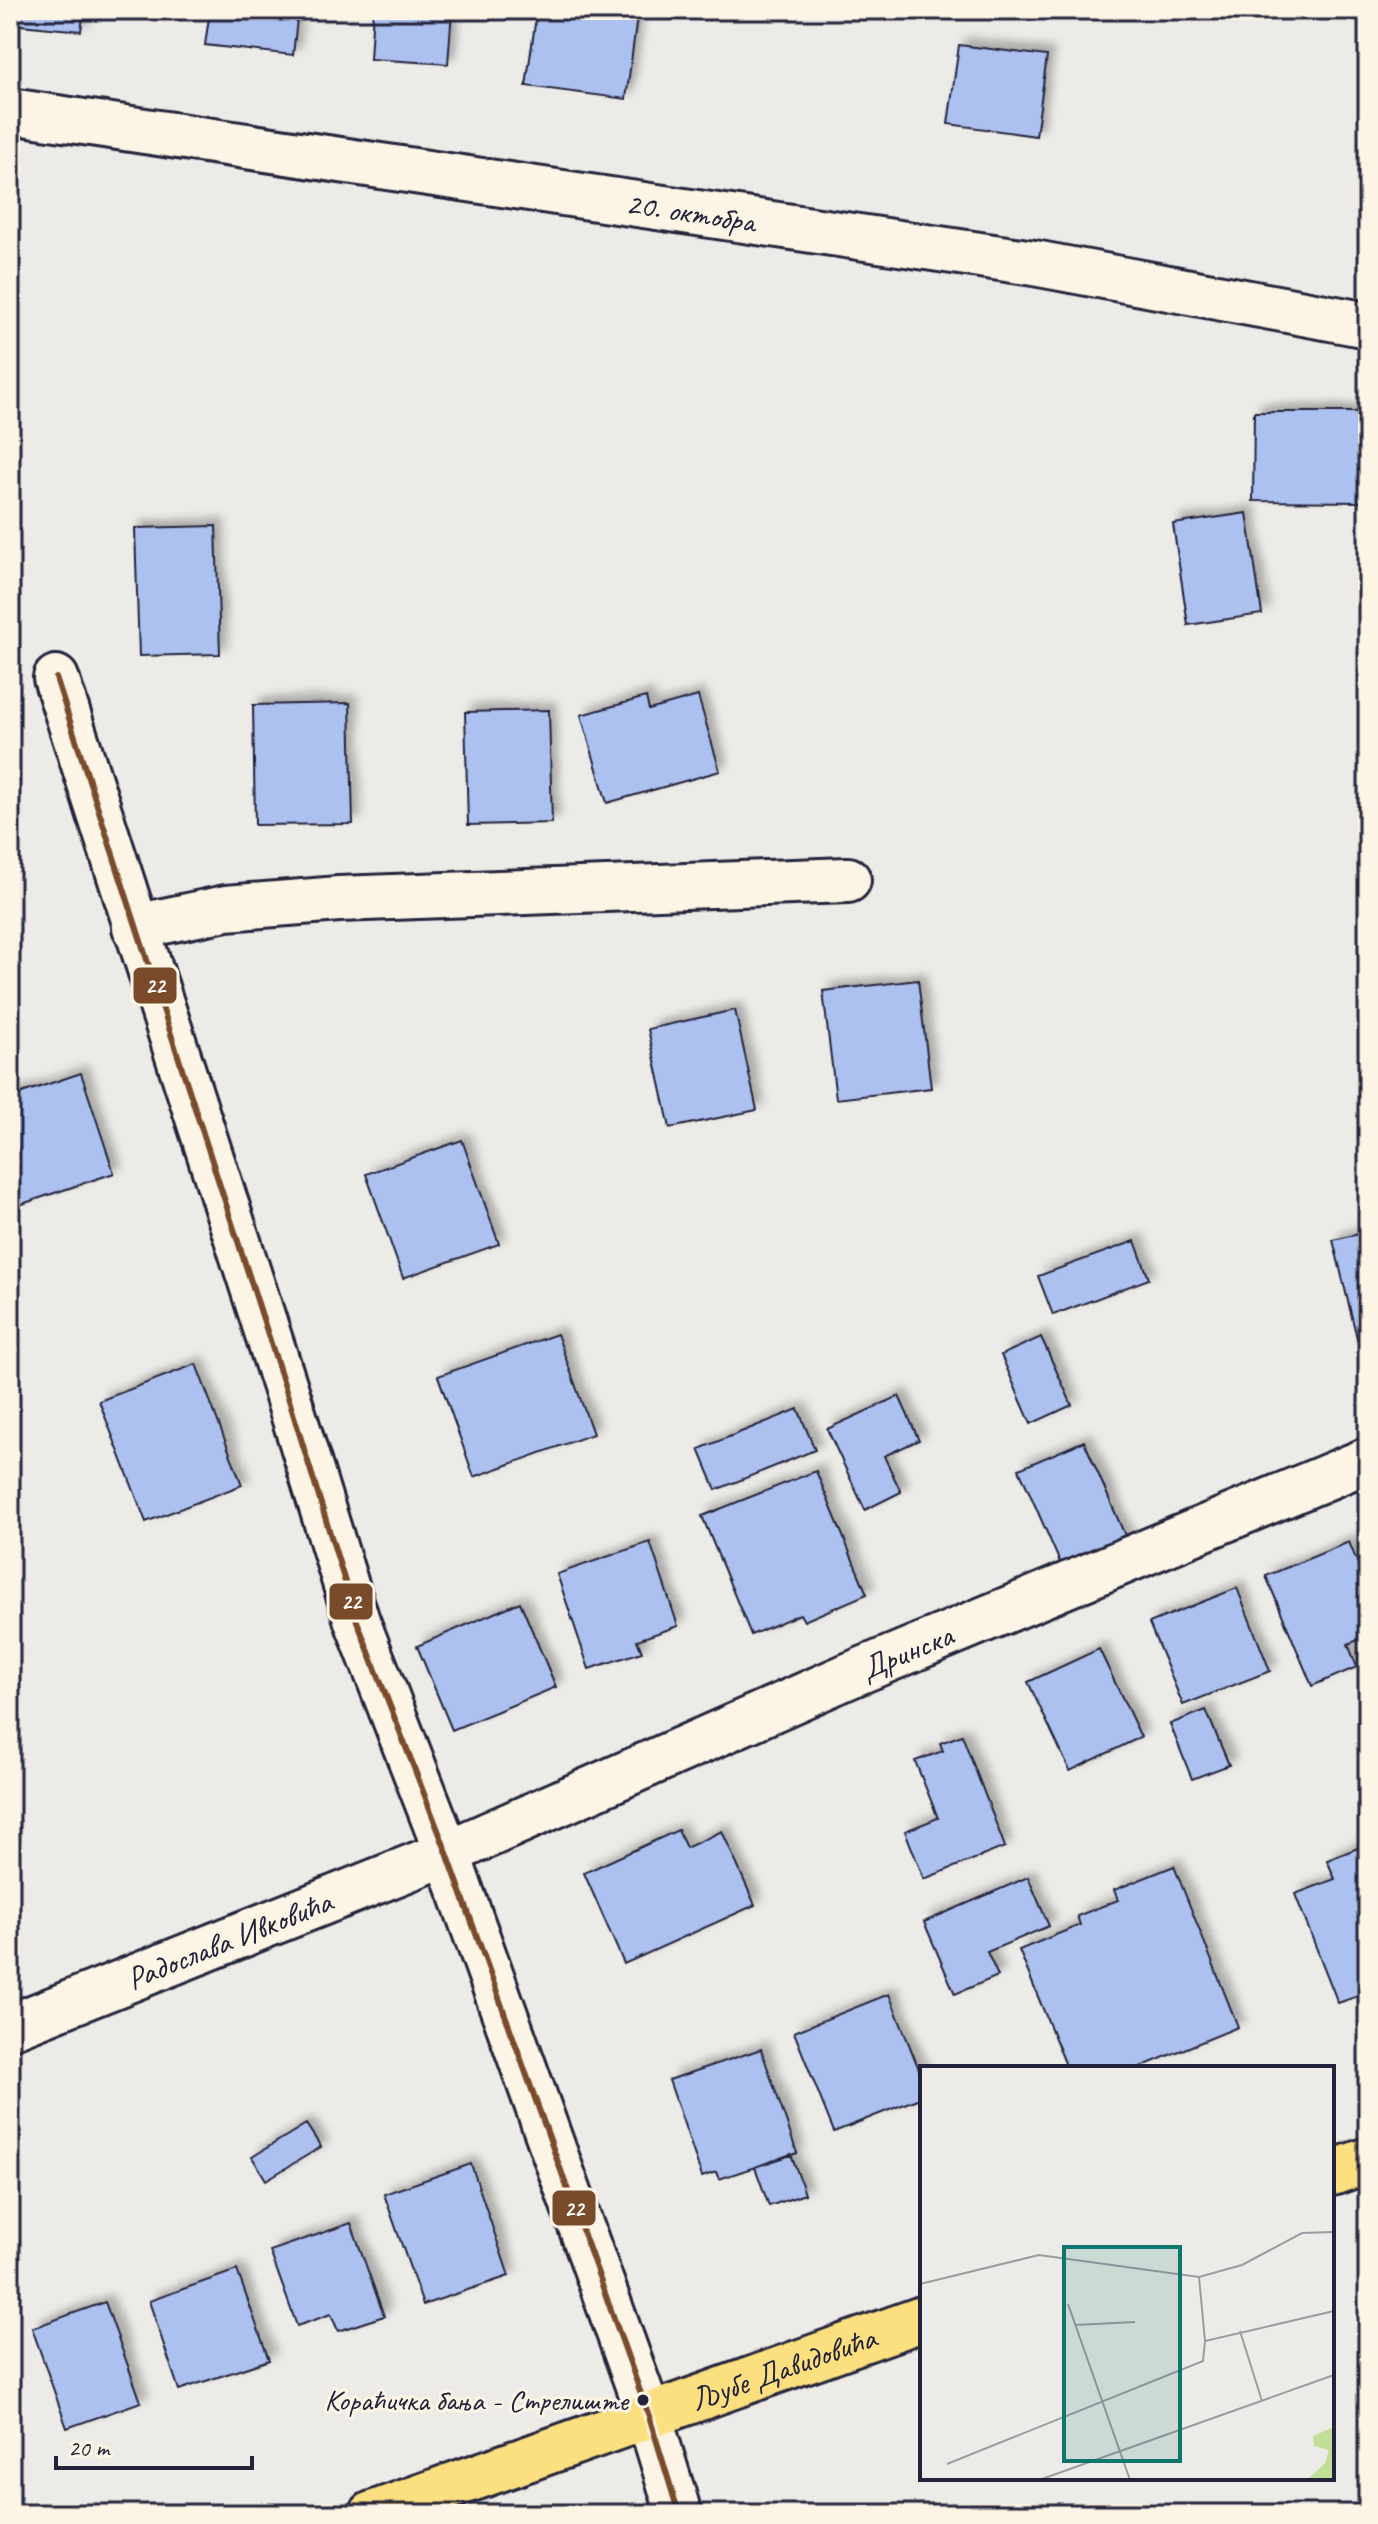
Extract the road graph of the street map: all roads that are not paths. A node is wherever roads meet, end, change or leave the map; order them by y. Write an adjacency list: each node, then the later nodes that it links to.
1 (10, 111): 2 (street, 20. октобра)
2 (1368, 325)
3 (56, 678): 5 (street)
4 (848, 880): 5 (street)
5 (135, 927): 7 (street)
6 (1368, 1460): 7 (street, Дринска)
7 (447, 1853): 8 (street, Радослава Ивковића); 12 (street)
8 (10, 2027)
9 (1368, 2160): 10 (main road)
10 (1334, 2172)
11 (920, 2320): 12 (main road, Љубе Давидовића)
12 (649, 2416): 13 (main road, Љубе Давидовића); 14 (street)
13 (372, 2514)
14 (679, 2514)

